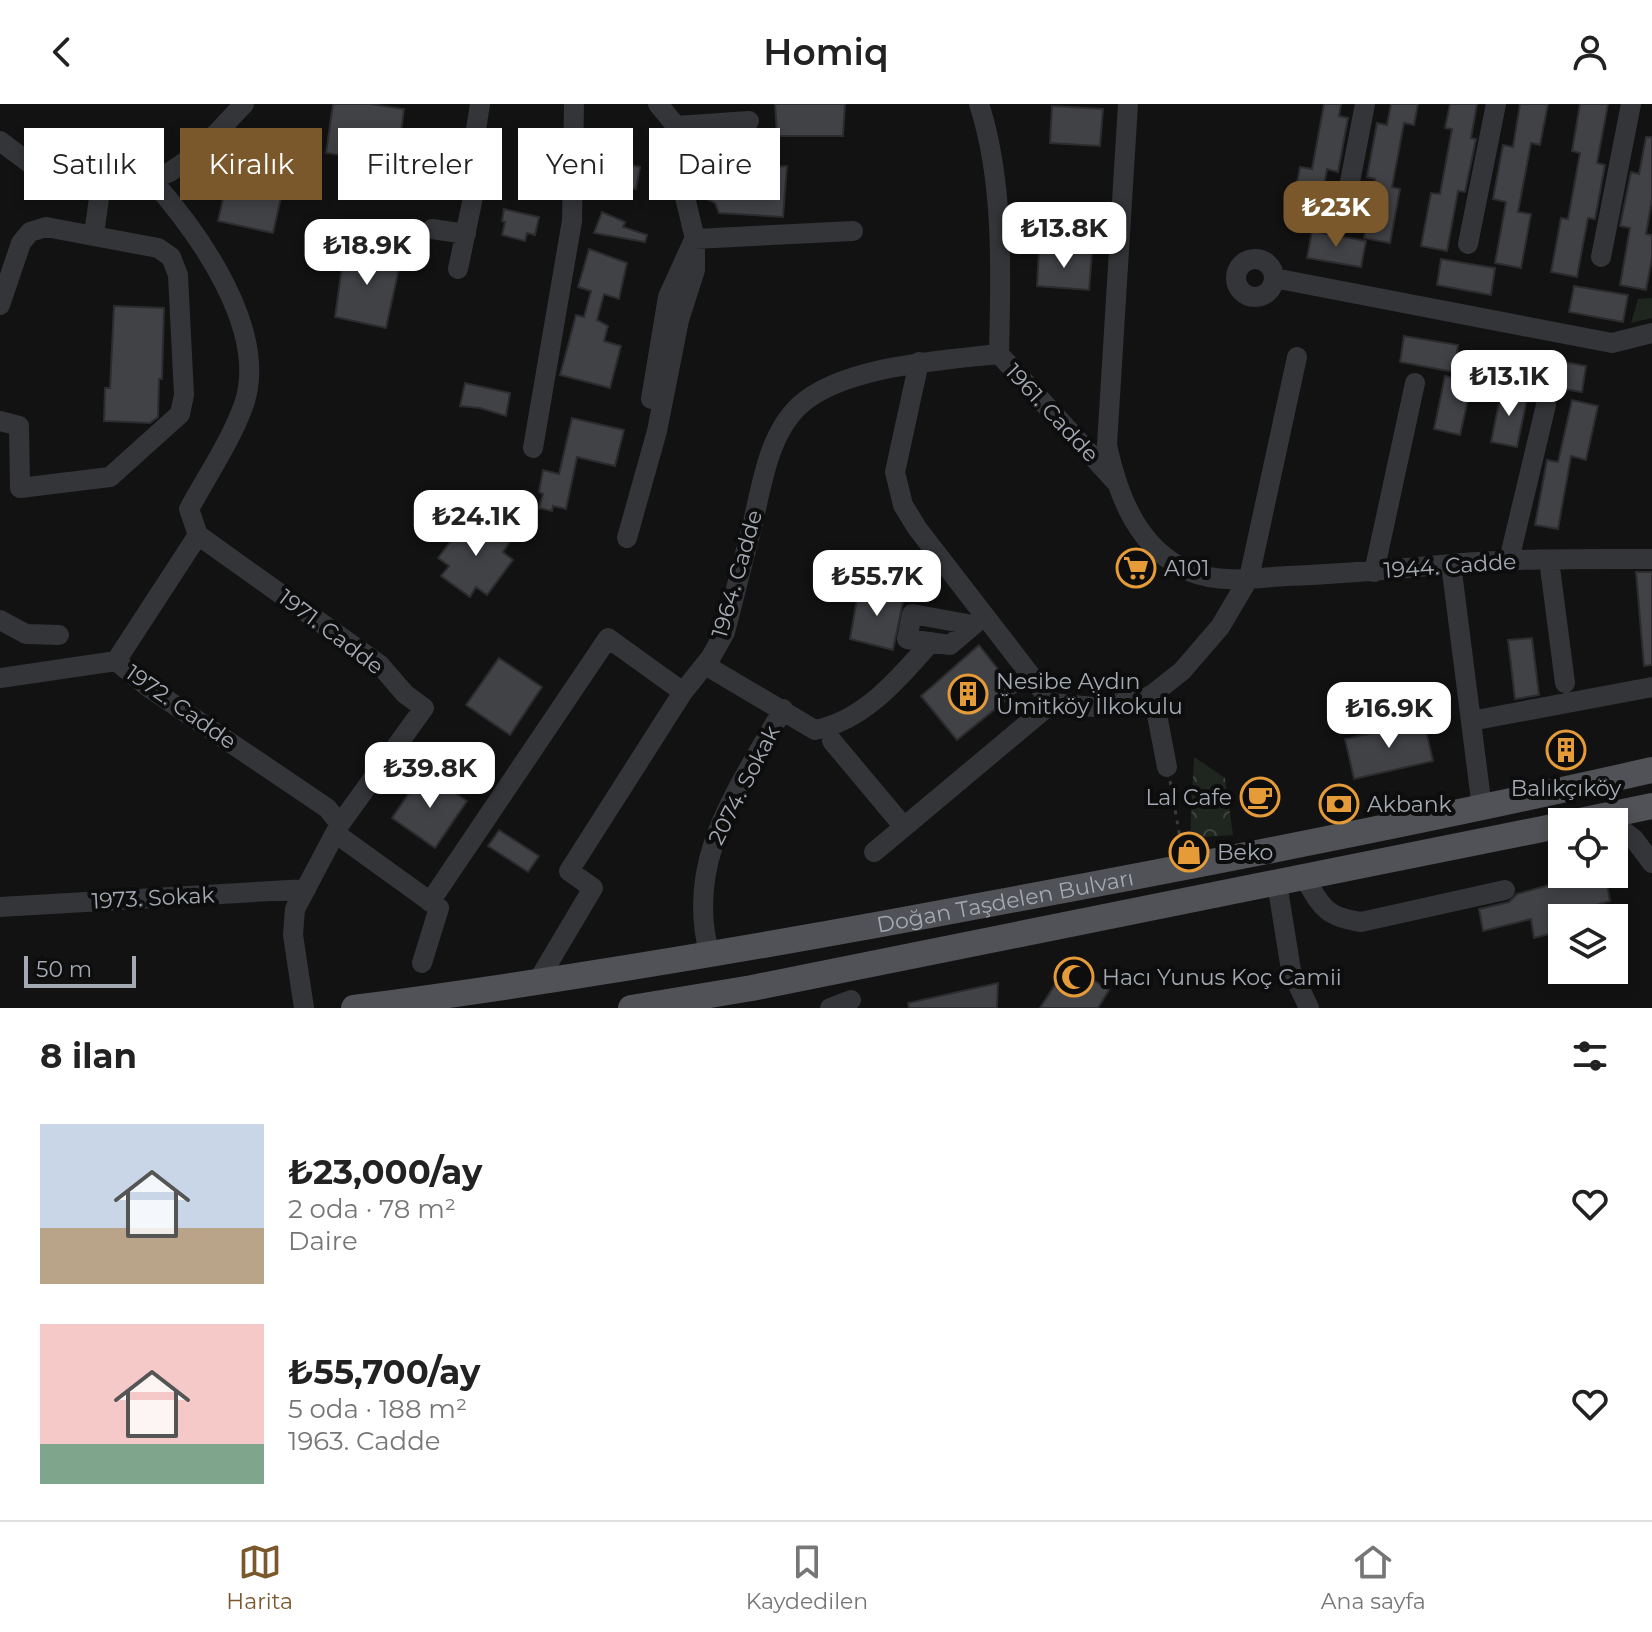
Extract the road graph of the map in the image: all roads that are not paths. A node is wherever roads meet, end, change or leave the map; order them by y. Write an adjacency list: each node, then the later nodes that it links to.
1 (480, 104): 21 (street)
2 (574, 104): 35 (street)
3 (658, 104): 11 (street)
4 (979, 104): 29 (street, 1961. Cadde)
5 (1128, 104): 36 (street)
6 (1365, 104): 17 (street)
7 (1496, 104): 23 (street)
8 (1631, 104): 24 (street)
9 (242, 105): 14 (street)
10 (749, 121): 11 (street)
11 (676, 126): 22 (street)
12 (0, 141): 13 (street)
13 (24, 159)
14 (164, 174)
15 (164, 194): 38 (street)
16 (99, 200): 20 (street)
17 (1342, 223)
18 (432, 229): 21 (street)
19 (853, 231): 22 (street)
20 (94, 234): 27 (street); 37 (street)
21 (466, 234): 25 (street)
22 (695, 239): 39 (street)
23 (1468, 244)
24 (1601, 257)
25 (458, 269)
26 (1274, 278): 28 (street)
27 (0, 305)
28 (1652, 333)
29 (999, 354): 31 (street, 1964. Cadde); 36 (street, 1961. Cadde)
30 (1297, 357): 45 (street)
31 (919, 362): 47 (street); 51 (street, 1964. Cadde)
32 (1415, 383): 44 (street)
33 (1546, 405): 41 (street)
34 (0, 421): 37 (street)
35 (533, 448)
36 (1115, 481): 45 (street, 1944. Cadde)
37 (10, 489)
38 (198, 535): 50 (street); 67 (street, 1971. Cadde)
39 (627, 538)
40 (1652, 559): 42 (street, 1944. Cadde)
41 (1509, 560): 42 (street, 1944. Cadde); 43 (street, 1944. Cadde)
42 (1549, 560): 53 (street)
43 (1451, 564): 44 (street, 1944. Cadde); 59 (street)
44 (1374, 572): 45 (street, 1944. Cadde)
45 (1249, 578): 56 (street)
46 (0, 620): 48 (street)
47 (978, 621): 49 (street); 49 (street); 57 (street)
48 (59, 635)
49 (931, 642): 60 (street)
50 (116, 661): 52 (street, 1972. Cadde); 67 (street, 1972. Cadde)
51 (705, 665): 55 (street, 1964. Cadde); 58 (street)
52 (0, 678)
53 (1565, 683)
54 (1652, 687): 59 (street)
55 (683, 692): 78 (street); 82 (street, 1964. Cadde)
56 (1153, 694): 57 (street); 61 (street)
57 (1052, 703): 66 (street)
58 (783, 709): 60 (street); 80 (street, 2074. Sokak)
59 (1471, 721): 64 (street)
60 (824, 735): 66 (street)
61 (1167, 767)
62 (1652, 770): 64 (main road, Doğan Taşdelen Bulvarı)
63 (1652, 806): 65 (main road)
64 (1482, 808): 69 (main road, Doğan Taşdelen Bulvarı)
65 (1628, 815)
66 (904, 827): 71 (street)
67 (338, 828): 76 (street, 1971. Cadde); 78 (street, 1972. Cadde)
68 (1548, 828): 73 (main road, Doğan Taşdelen Bulvarı)
69 (1359, 834): 73 (street); 80 (main road, Doğan Taşdelen Bulvarı)
70 (1628, 834): 72 (street)
71 (874, 852)
72 (1652, 861)
73 (1368, 864): 74 (main road, Doğan Taşdelen Bulvarı)
74 (1304, 877): 75 (main road, Doğan Taşdelen Bulvarı); 77 (street)
75 (1277, 883): 83 (main road, Doğan Taşdelen Bulvarı); 90 (street)
76 (306, 889): 79 (street, 1973. Sokak); 86 (street, 1971. Cadde)
77 (1505, 890)
78 (430, 902): 81 (street)
79 (0, 907)
80 (710, 956): 82 (main road, Doğan Taşdelen Bulvarı); 83 (main road); 84 (main road)
81 (422, 963)
82 (536, 984): 87 (main road, Doğan Taşdelen Bulvarı)
83 (752, 998): 84 (main road, Doğan Taşdelen Bulvarı)
84 (728, 1001): 88 (main road, Doğan Taşdelen Bulvarı)
85 (854, 1005): 89 (street)
86 (304, 1008)
87 (354, 1008)
88 (631, 1008)
89 (830, 1008)
90 (1309, 1008)

